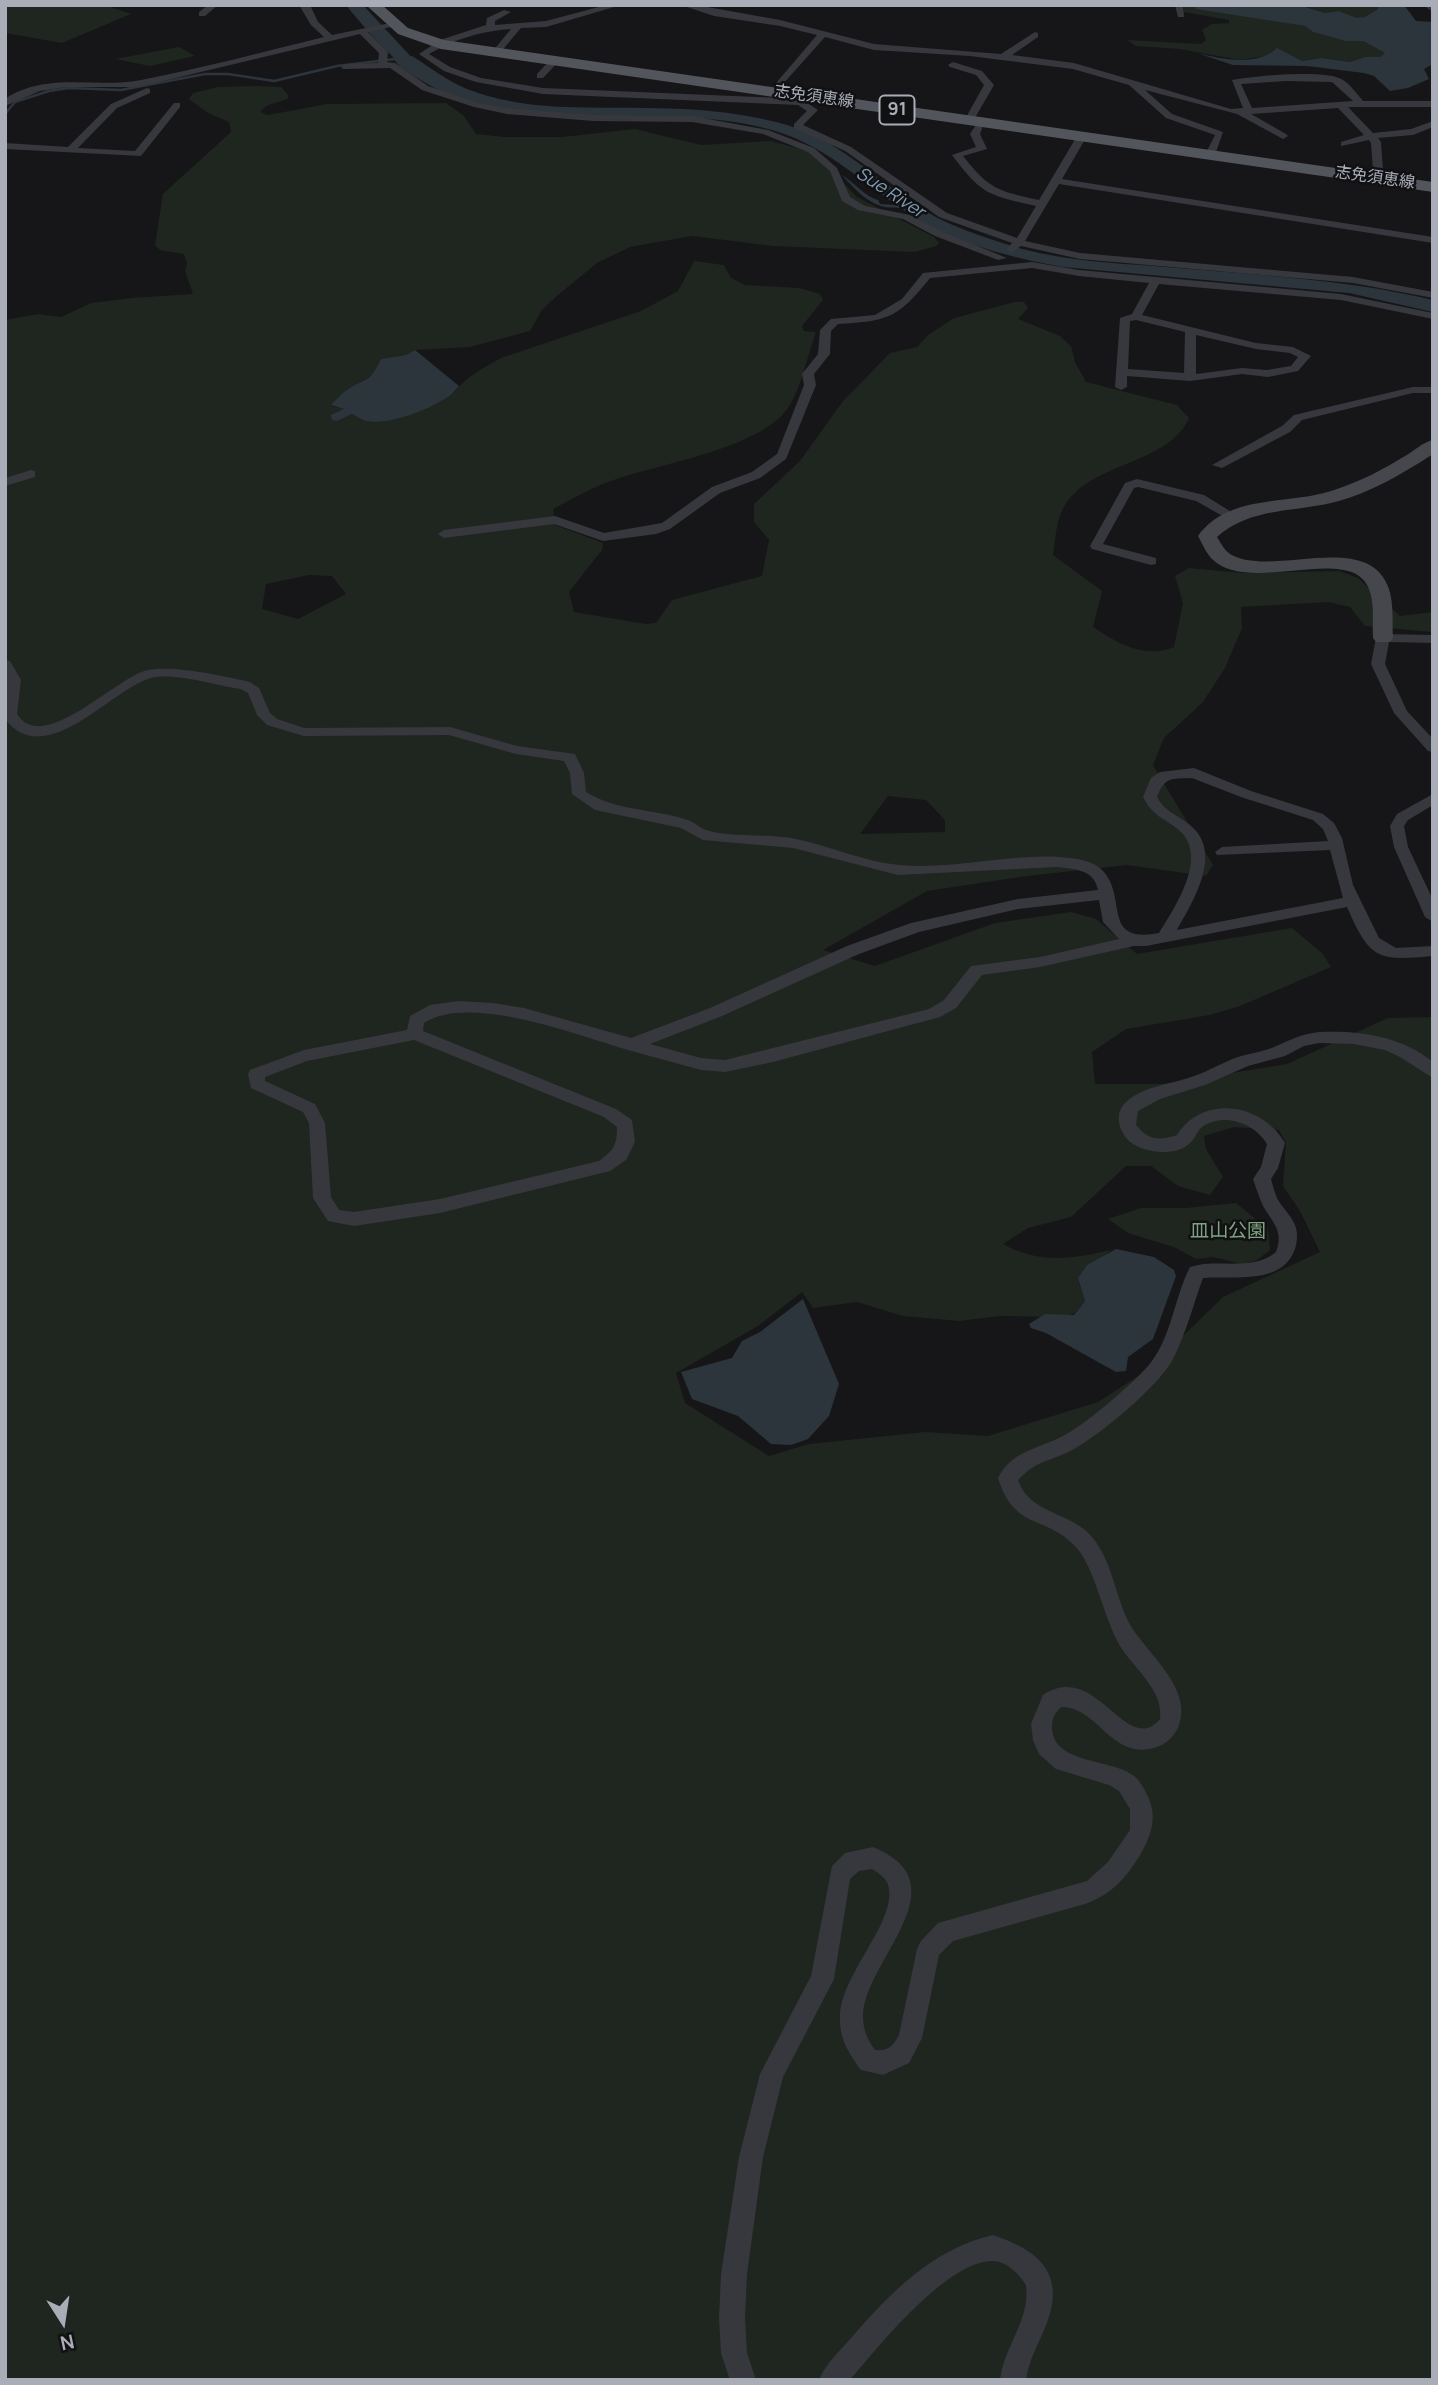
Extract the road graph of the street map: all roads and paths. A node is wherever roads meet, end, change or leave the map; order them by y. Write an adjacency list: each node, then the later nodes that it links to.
1 (214, 5): 9 (street)
2 (303, 5): 16 (street)
3 (373, 5): 10 (main road, 志免須恵線 / 91)
4 (617, 5): 11 (street)
5 (685, 5): 14 (street)
6 (1427, 5): 7 (street)
7 (1433, 9)
8 (507, 12): 12 (street)
9 (202, 14)
10 (388, 25): 13 (street); 17 (main road, 志免須恵線 / 91)
11 (518, 26): 12 (street); 18 (street)
12 (491, 28): 17 (street)
13 (361, 30): 16 (street); 21 (street)
14 (823, 34): 19 (street); 29 (street)
15 (1035, 35): 19 (street)
16 (331, 38): 26 (street)
17 (441, 44): 18 (main road, 志免須恵線 / 91); 27 (street)
18 (496, 51): 20 (main road, 志免須恵線 / 91)
19 (1002, 58): 25 (street)
20 (556, 59): 24 (street); 29 (main road, 志免須恵線 / 91)
21 (383, 61): 23 (street); 35 (street)
22 (953, 65): 38 (street)
23 (346, 67)
24 (540, 76)
25 (1131, 81): 37 (street); 46 (street)
26 (164, 83): 31 (street); 45 (street)
27 (510, 84): 29 (street); 35 (street)
28 (1351, 93): 30 (street); 30 (street); 32 (street)
29 (783, 95): 38 (main road, 志免須恵線 / 91); 52 (street)
30 (1245, 102): 37 (street)
31 (5, 103)
32 (1361, 104): 33 (street); 36 (street)
33 (1433, 104)
34 (177, 105): 45 (street)
35 (477, 105): 53 (street)
36 (1341, 105): 37 (street); 42 (street)
37 (1244, 112): 41 (street)
38 (976, 121): 40 (main road, 志免須恵線 / 91); 50 (street)
39 (1433, 124): 42 (street)
40 (1083, 136): 46 (main road, 志免須恵線 / 91); 48 (street)
41 (1283, 136)
42 (1371, 136): 43 (street); 47 (street)
43 (1345, 144)
44 (5, 146): 45 (street)
45 (71, 150)
46 (1210, 155): 47 (main road, 志免須恵線 / 91)
47 (1368, 177): 49 (main road, 志免須恵線 / 91)
48 (1056, 181): 50 (street); 51 (street)
49 (1433, 187)
50 (1042, 204): 52 (street)
51 (1433, 240)
52 (1019, 243): 53 (street); 56 (street)
53 (1003, 258): 54 (street)
54 (986, 270): 55 (street); 69 (street)
55 (1156, 281): 57 (street); 58 (street)
56 (1433, 295)
57 (1433, 316)
58 (1136, 317): 59 (street); 60 (street)
59 (1191, 331): 61 (street); 61 (street)
60 (1123, 373): 61 (street); 62 (street)
61 (1190, 377)
62 (1121, 387)
63 (1433, 390): 65 (street)
64 (1431, 449): 68 (street)
65 (1218, 465)
66 (31, 474): 67 (street)
67 (5, 482)
68 (1232, 516): 70 (street); 71 (street)
69 (444, 534)
70 (1151, 561)
71 (1383, 638): 72 (street); 74 (street)
72 (1433, 639)
73 (5, 664): 79 (street)
74 (1433, 748)
75 (1433, 799): 78 (street)
76 (1337, 845): 77 (street); 80 (street); 82 (street)
77 (1222, 852)
78 (1426, 885): 81 (street)
79 (1108, 894): 83 (street); 86 (street)
80 (1352, 901): 82 (street); 84 (street)
81 (1433, 917)
82 (1166, 937): 83 (street)
83 (1134, 941): 86 (street)
84 (1433, 951)
85 (415, 1034): 85 (street); 86 (street)
86 (630, 1045)
87 (1433, 1072): 88 (street)
88 (743, 2380)
89 (832, 2380): 90 (street)
90 (1013, 2380)

